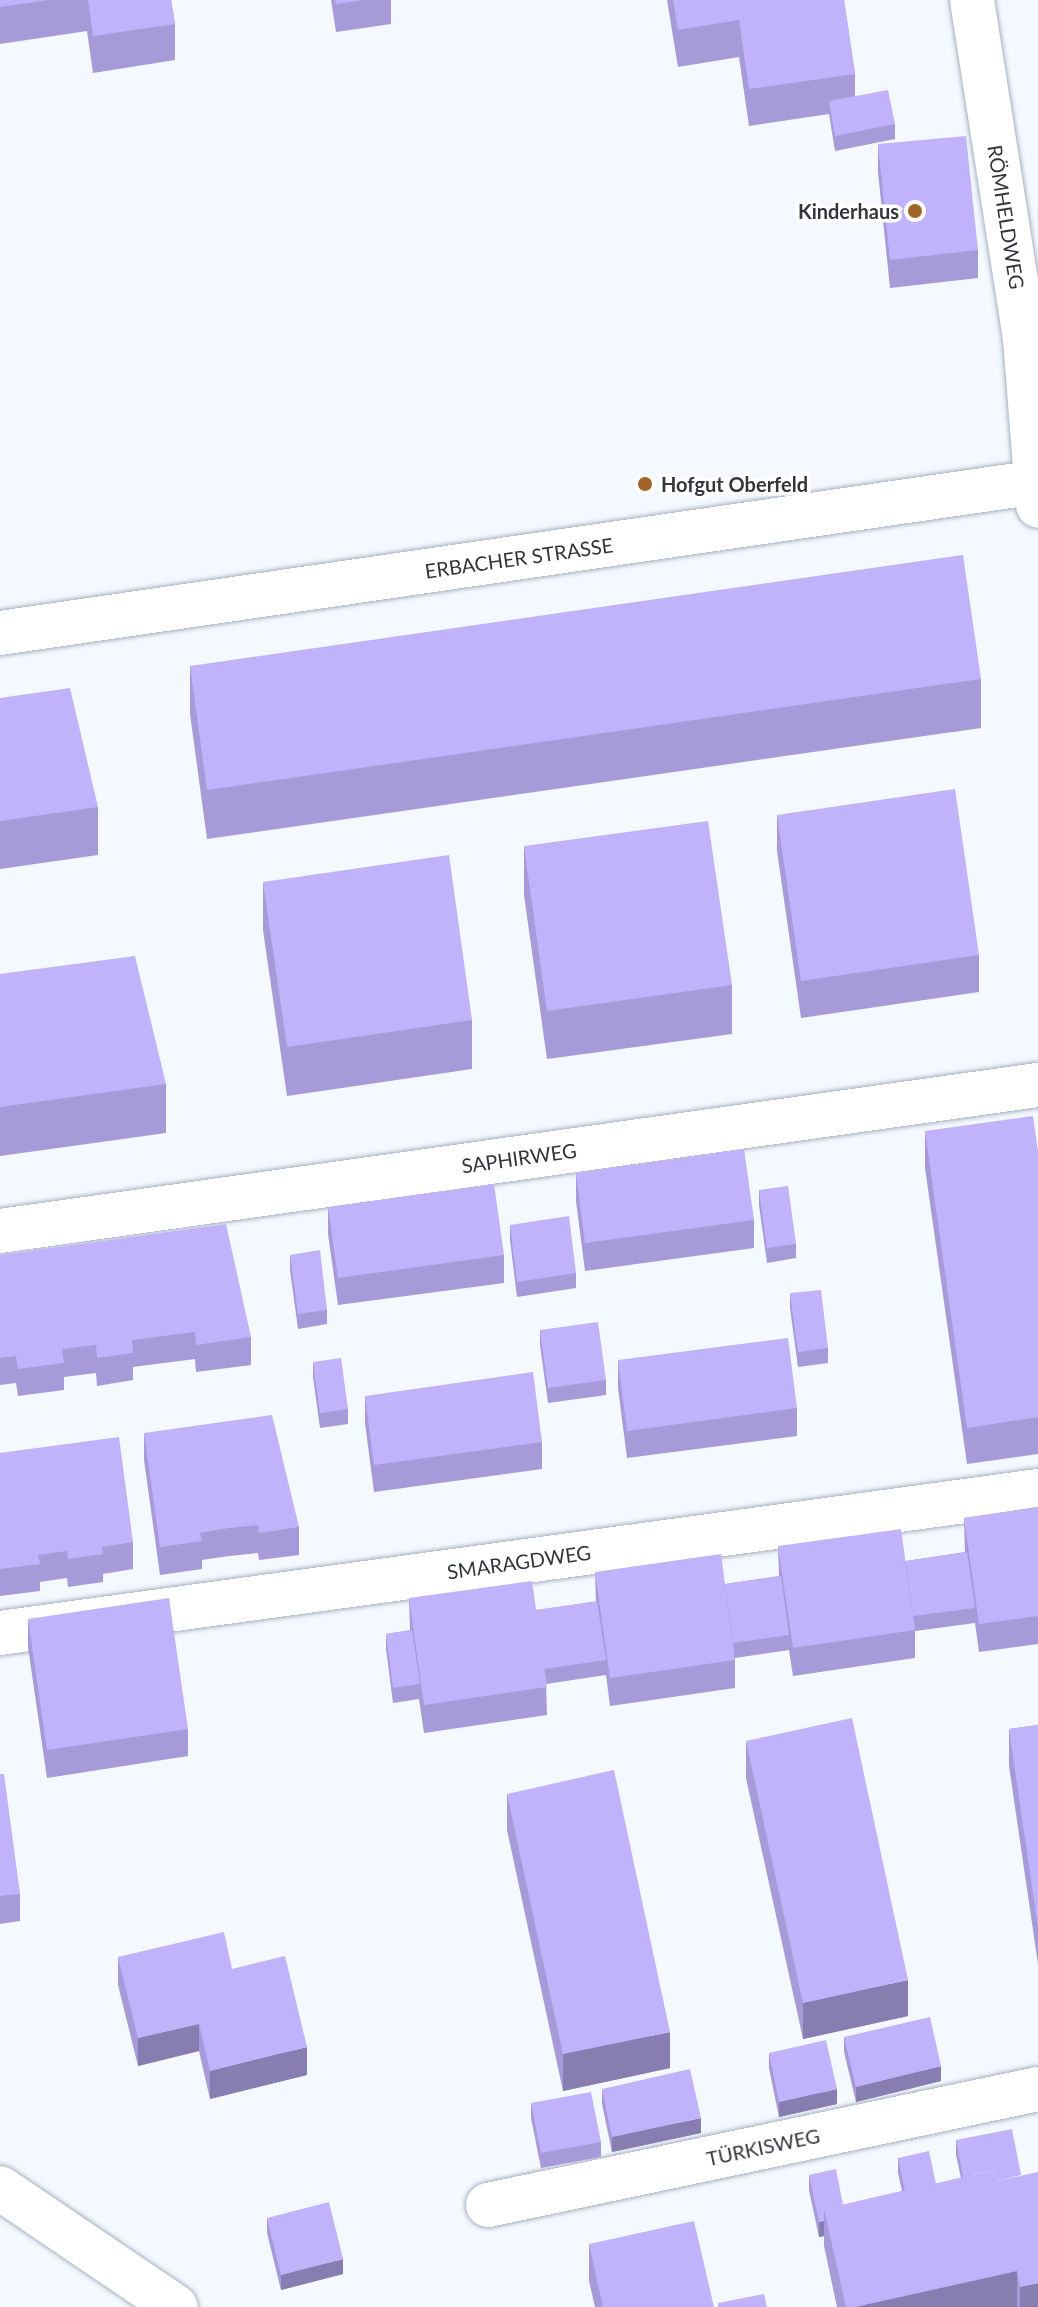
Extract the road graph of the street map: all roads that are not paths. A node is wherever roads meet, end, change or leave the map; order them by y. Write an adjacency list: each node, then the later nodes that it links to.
1 (972, 0): 2 (street, RÖMHELDWEG)
2 (1037, 490): 3 (street, ERBACHER STRASSE)
3 (0, 633)
4 (1038, 1085): 5 (street, SAPHIRWEG)
5 (0, 1231)
6 (1038, 1491): 7 (street, SMARAGDWEG)
7 (0, 1633)
8 (1038, 2089): 10 (street, TÜRKISWEG)
9 (0, 2188): 11 (street)
10 (488, 2205)
11 (176, 2307)

